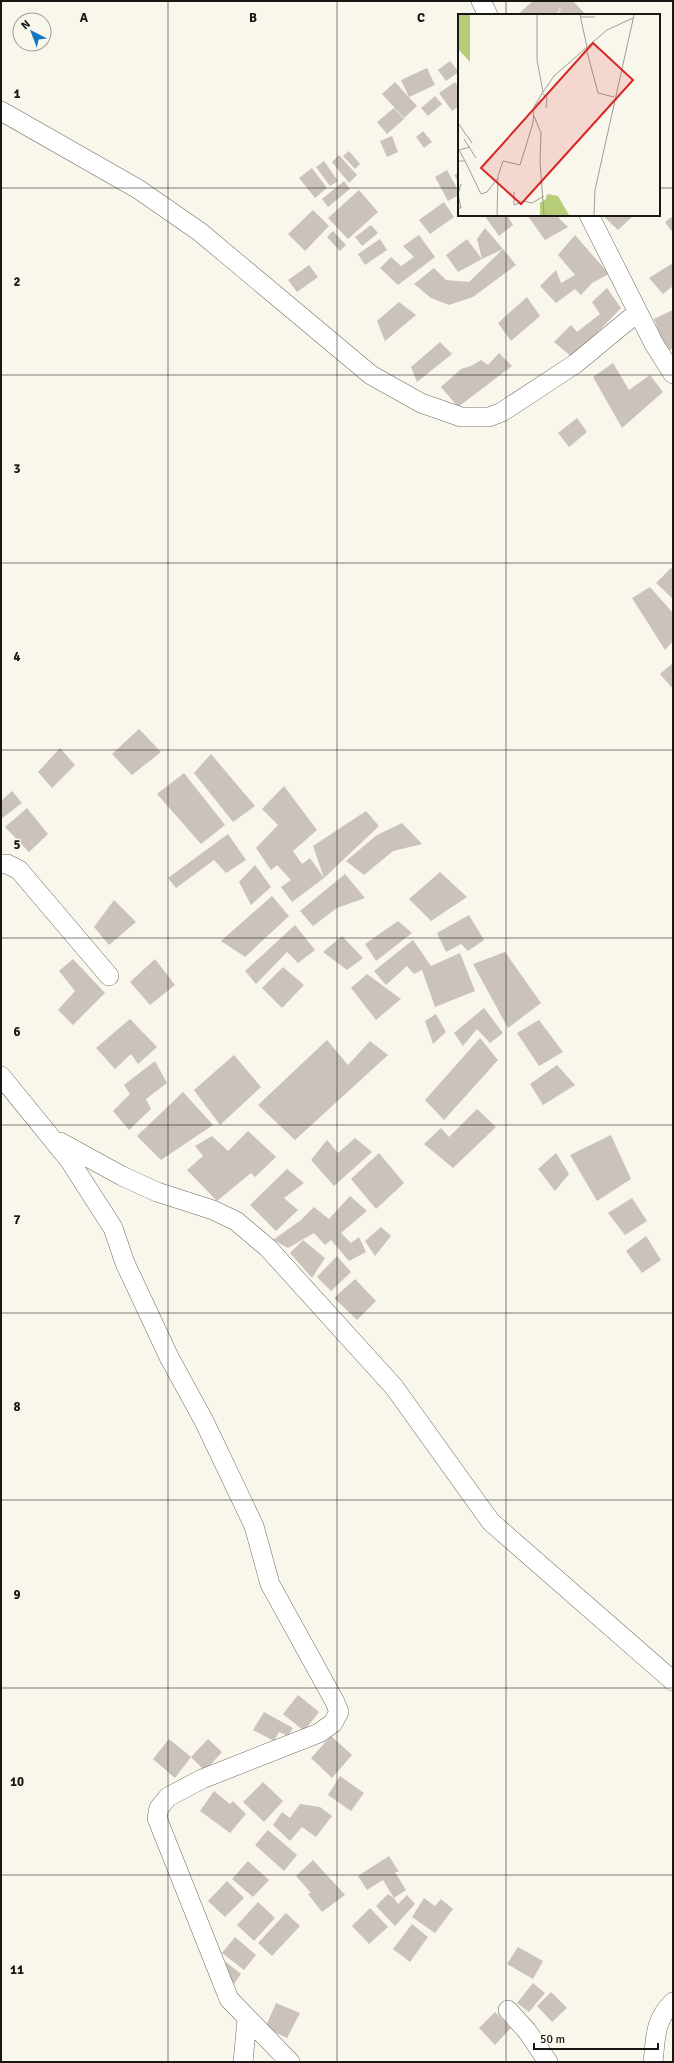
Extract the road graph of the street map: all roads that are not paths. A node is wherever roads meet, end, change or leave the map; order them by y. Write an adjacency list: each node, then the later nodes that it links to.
1 (481, 1): 2 (street)
2 (488, 14)
3 (1, 111): 5 (street)
4 (590, 216): 5 (street)
5 (638, 312): 6 (street)
6 (673, 374)
7 (1, 864): 8 (street)
8 (108, 976)
9 (1, 1076): 10 (street)
10 (47, 1134): 11 (street); 14 (street)
11 (673, 1681)
12 (673, 2002): 18 (street)
13 (508, 2010): 17 (street)
14 (247, 2019): 15 (street); 16 (street)
15 (243, 2062)
16 (290, 2062)
17 (548, 2062)
18 (654, 2062)

